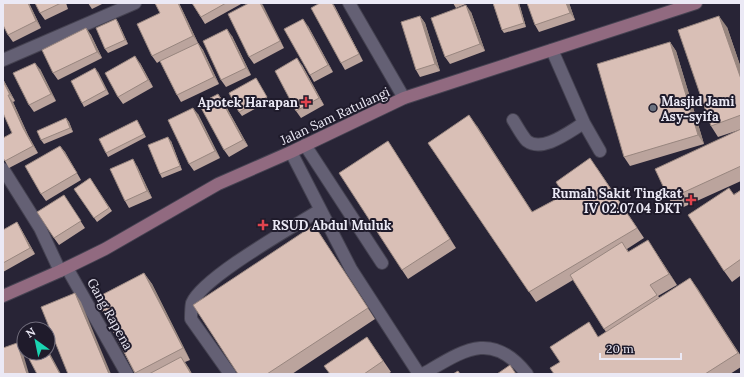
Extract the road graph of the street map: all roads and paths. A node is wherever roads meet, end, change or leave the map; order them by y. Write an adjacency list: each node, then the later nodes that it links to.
1 (135, 3): 5 (street)
2 (349, 3): 6 (street)
3 (696, 3): 4 (street, Jalan Sam Ratulangi)
4 (552, 50): 6 (street, Jalan Sam Ratulangi); 8 (street)
5 (3, 60)
6 (404, 98): 9 (street, Jalan Sam Ratulangi)
7 (513, 120): 8 (street)
8 (584, 123): 10 (street)
9 (305, 145): 11 (street, Jalan Sam Ratulangi); 14 (street)
10 (600, 151)
11 (291, 152): 13 (street); 15 (street, Jalan Sam Ratulangi)
12 (3, 169): 15 (street, Gang Rapena)
13 (320, 210): 18 (street); 19 (street)
14 (382, 263)
15 (64, 270): 16 (street, Jalan Sam Ratulangi); 17 (street, Gang Rapena)
16 (3, 296)
17 (127, 374)
18 (230, 374)
19 (419, 374)
20 (423, 374): 21 (street)
21 (527, 374)

